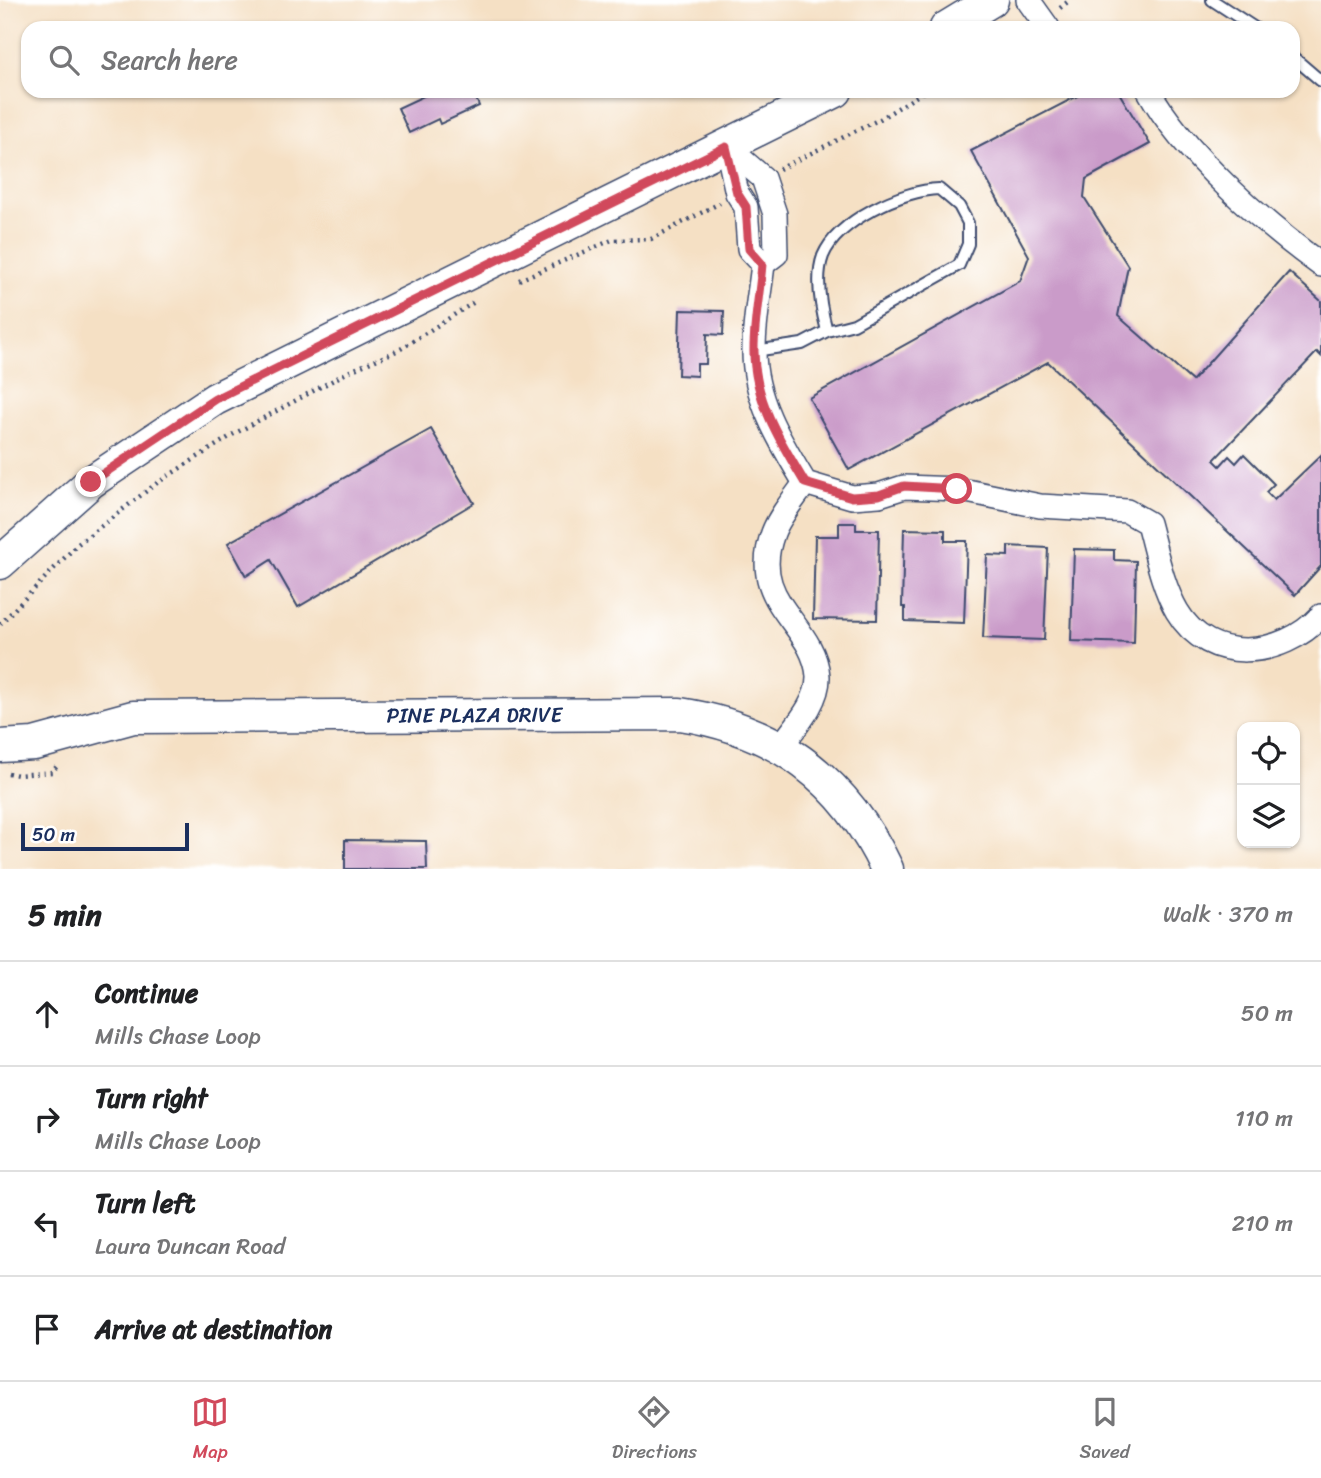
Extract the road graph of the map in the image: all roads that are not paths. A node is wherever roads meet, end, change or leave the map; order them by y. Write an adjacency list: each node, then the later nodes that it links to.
1 (992, 0): 4 (street)
2 (1028, 0): 5 (street)
3 (1212, 0): 6 (lane)
4 (958, 21)
5 (1043, 21)
6 (1244, 21)
7 (1300, 63): 8 (lane)
8 (1321, 81)
9 (822, 98): 11 (street)
10 (1153, 98): 12 (street)
11 (726, 147): 14 (street); 16 (street)
12 (1321, 265)
13 (827, 331): 13 (lane); 14 (lane)
14 (754, 351): 15 (street)
15 (805, 483): 17 (street); 19 (street)
16 (0, 563)
17 (1321, 616)
18 (0, 746): 19 (street, PINE PLAZA DRIVE)
19 (781, 746): 20 (street, PINE PLAZA DRIVE)
20 (887, 869)

